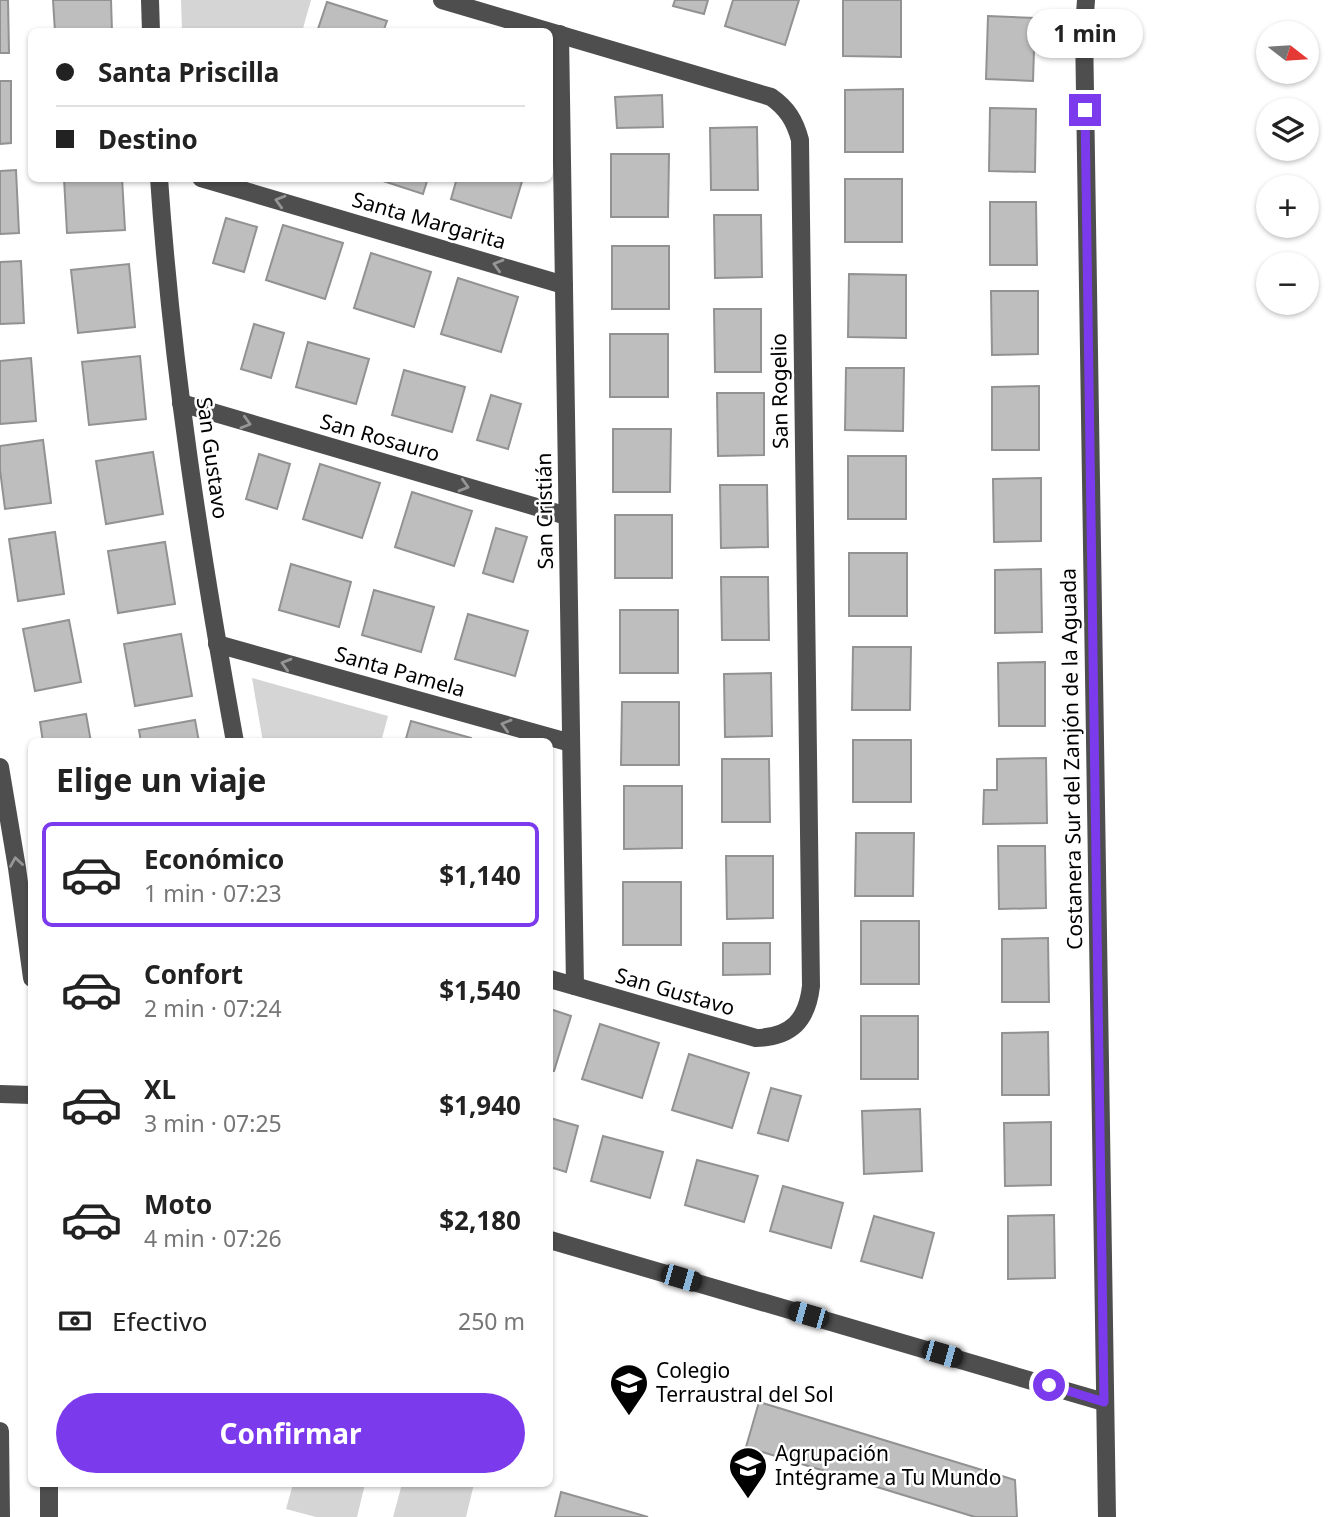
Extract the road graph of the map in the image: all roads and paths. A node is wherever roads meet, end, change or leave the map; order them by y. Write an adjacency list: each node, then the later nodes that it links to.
1 (150, 0): 4 (street)
2 (442, 0): 5 (street, San Rogelio)
3 (1086, 0): 24 (street, Costanera Sur del Zanjón de la Aguada)
4 (151, 28)
5 (539, 28)
6 (553, 32): 7 (street, San Rogelio)
7 (560, 34): 10 (street, San Cristián); 20 (street, San Rogelio)
8 (159, 182): 11 (street, San Gustavo)
9 (215, 182): 10 (street, Santa Margarita, one-way to 9)
10 (564, 285): 12 (street, San Cristián)
11 (181, 403): 12 (street, San Rosauro, one-way to 12); 13 (street, San Gustavo)
12 (567, 516): 15 (street, San Cristián)
13 (217, 644): 14 (street, San Gustavo); 15 (street, Santa Pamela, one-way to 13)
14 (234, 738)
15 (571, 743): 19 (street, San Cristián)
16 (0, 767): 17 (street, one-way to 16)
17 (28, 949)
18 (553, 980): 19 (street, San Gustavo)
19 (575, 986): 20 (street, San Gustavo)
20 (789, 1031)
21 (0, 1094): 22 (street)
22 (28, 1095)
23 (553, 1241): 24 (street)
24 (1104, 1402): 29 (street, Costanera Sur del Zanjón de la Aguada)
25 (0, 1431): 27 (street)
26 (49, 1487): 28 (street)
27 (1, 1517)
28 (49, 1517)
29 (1107, 1517)

